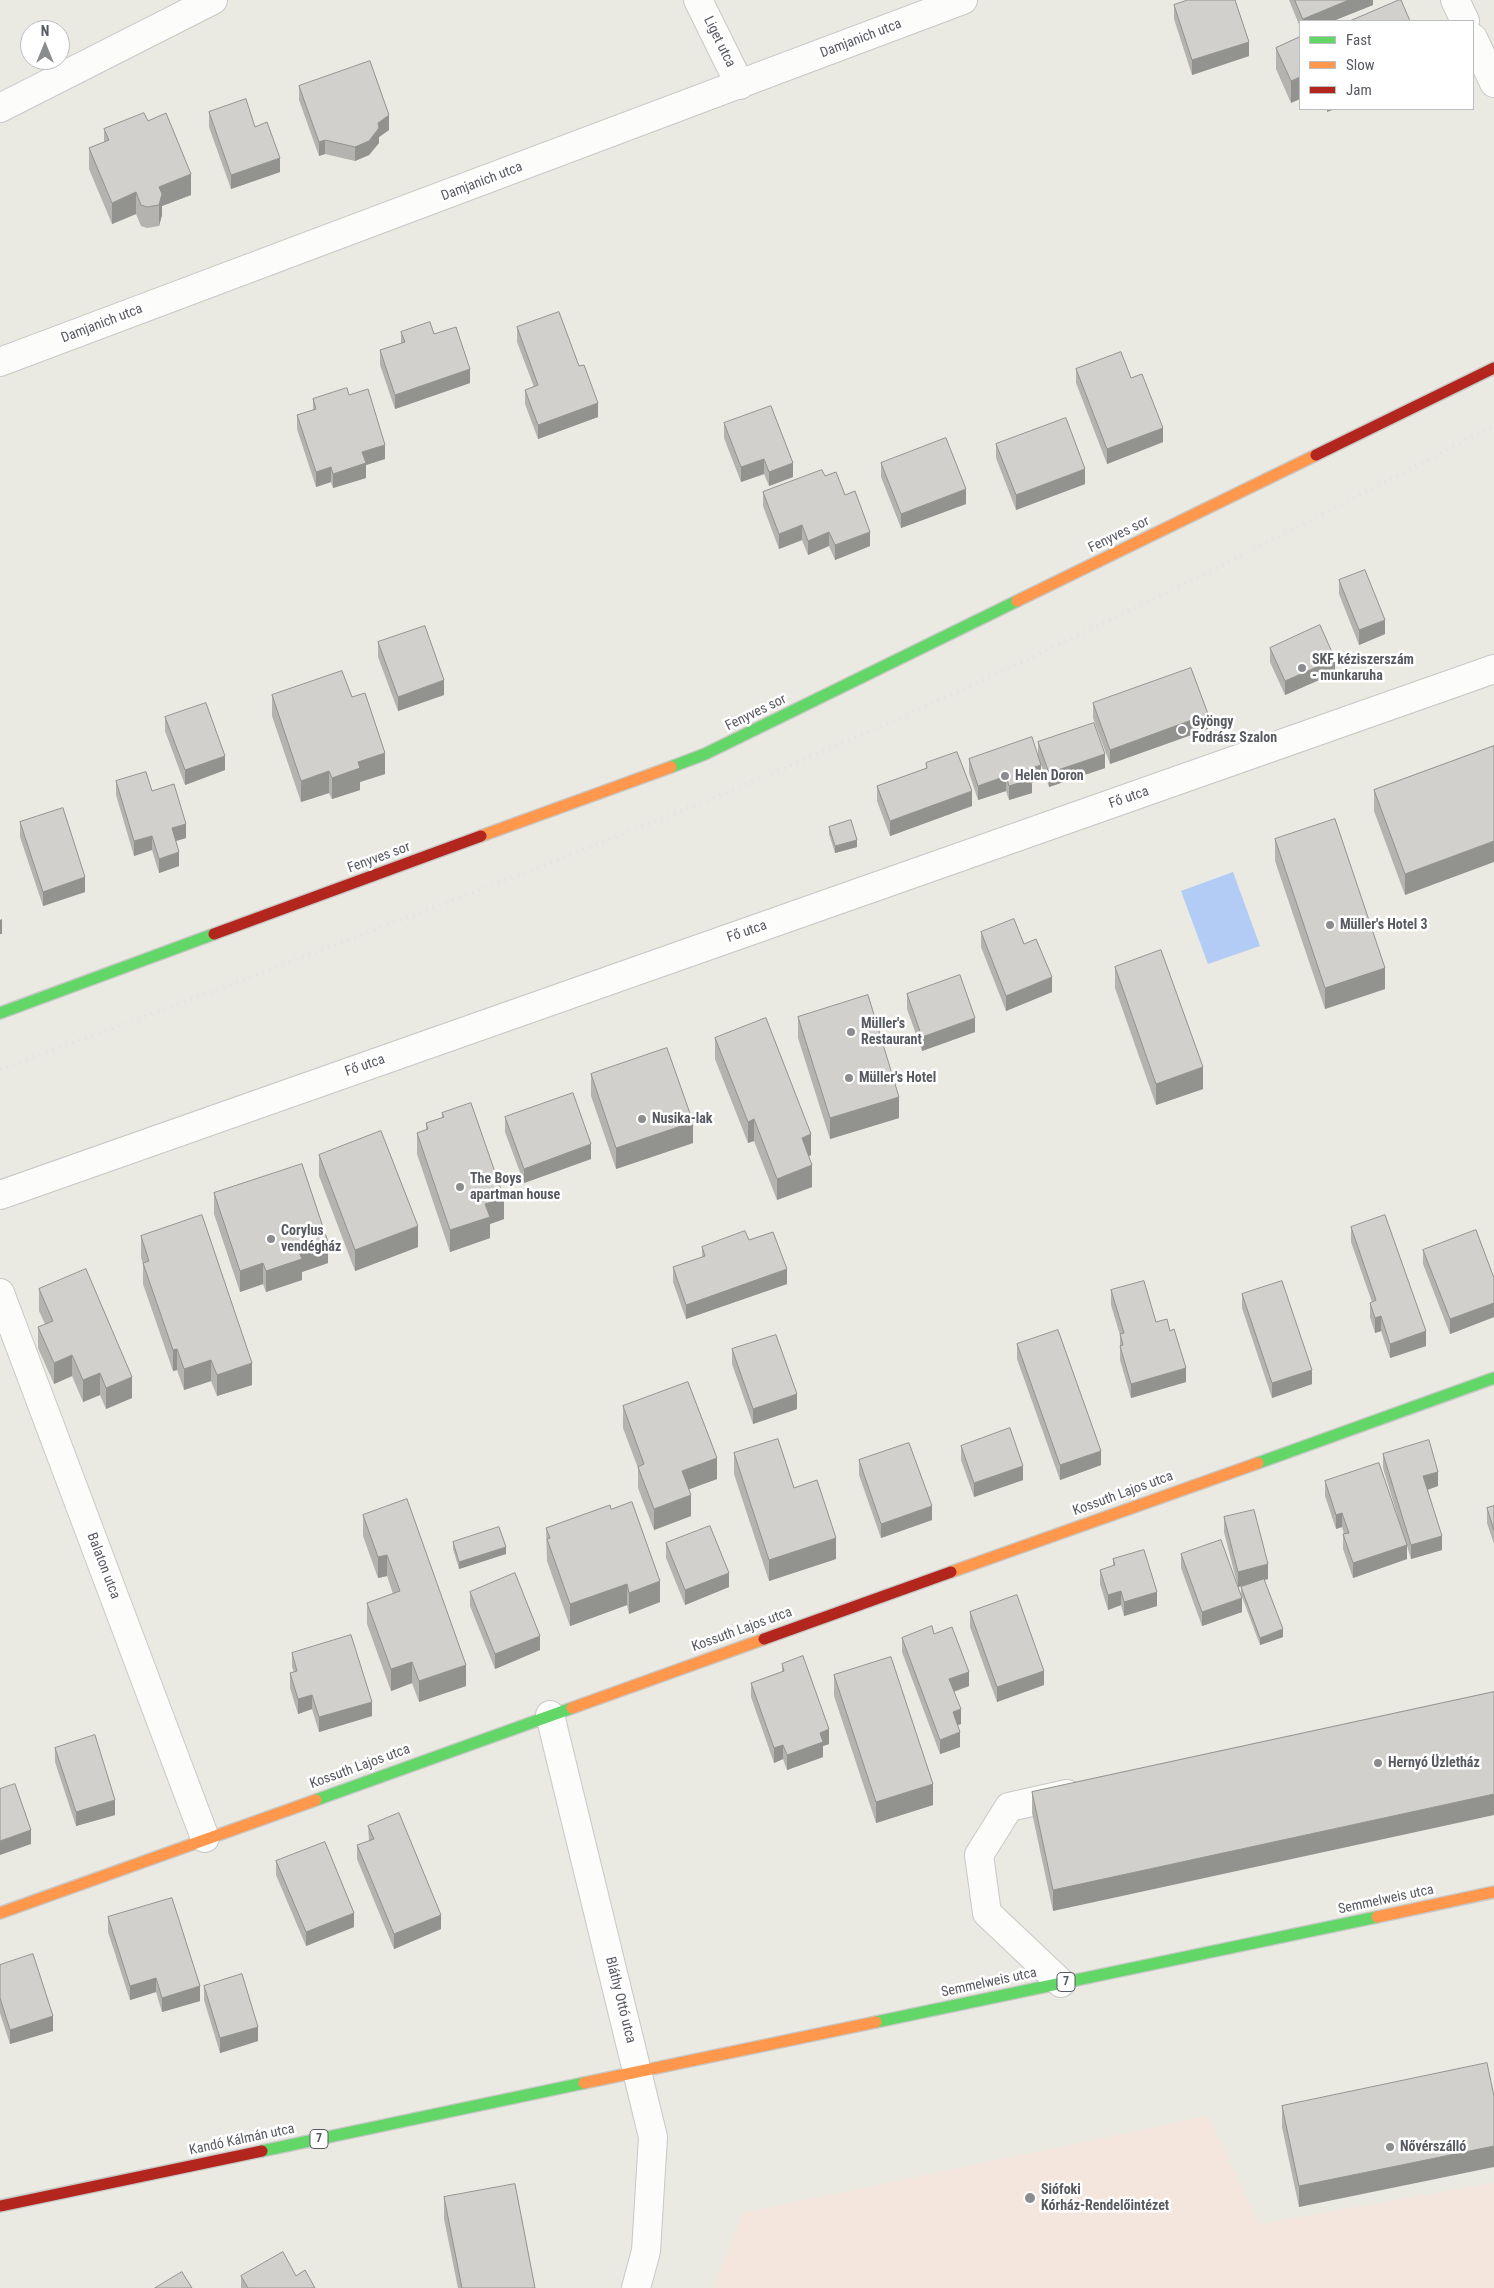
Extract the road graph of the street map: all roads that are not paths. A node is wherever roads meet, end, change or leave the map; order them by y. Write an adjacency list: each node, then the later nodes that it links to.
1 (213, 0): 9 (street)
2 (698, 0): 8 (street, Liget utca)
3 (963, 0): 8 (street, Damjanich utca)
4 (1455, 0): 5 (street)
5 (1465, 20)
6 (1474, 40): 7 (street)
7 (1494, 83)
8 (740, 85): 10 (street, Damjanich utca)
9 (0, 108)
10 (0, 362)
11 (1494, 368): 13 (street, Fenyves sor)
12 (1494, 669): 14 (street, Fő utca)
13 (0, 1013)
14 (0, 1194)
15 (0, 1293): 19 (street, Balaton utca)
16 (1494, 1378): 17 (street, Kossuth Lajos utca)
17 (550, 1715): 19 (street, Kossuth Lajos utca); 23 (street, Bláthy Ottó utca)
18 (1087, 1790): 22 (street)
19 (205, 1838): 21 (street, Kossuth Lajos utca)
20 (1494, 1892): 22 (street, Semmelweis utca / 7)
21 (0, 1913)
22 (1061, 1983): 23 (street, Semmelweis utca / 7)
23 (638, 2072): 24 (street, Kandó Kálmán utca / 7); 25 (street, Bláthy Ottó utca)
24 (0, 2206)
25 (636, 2288)

